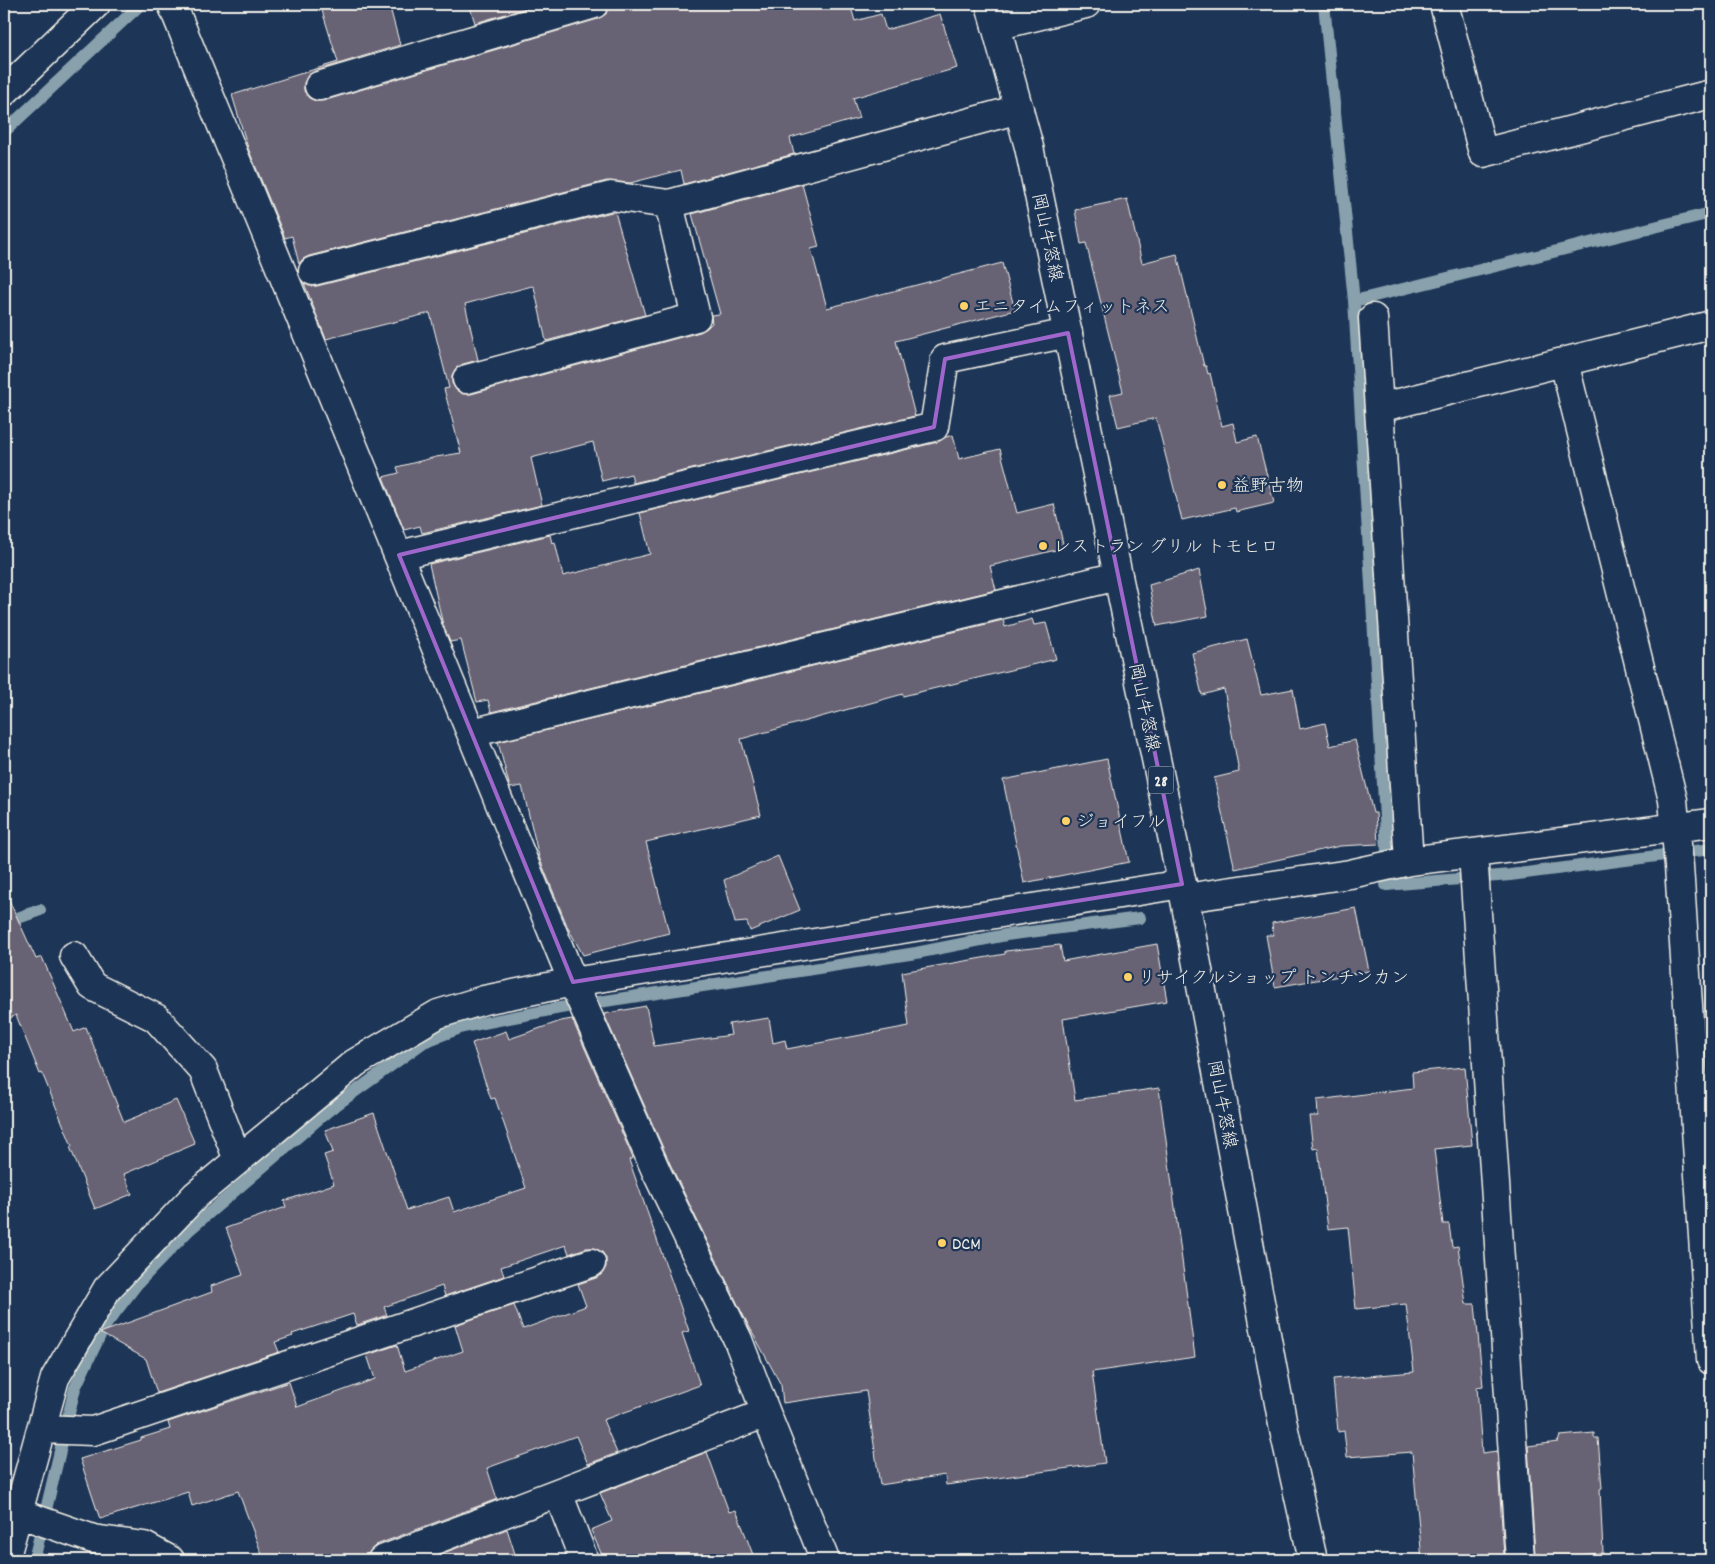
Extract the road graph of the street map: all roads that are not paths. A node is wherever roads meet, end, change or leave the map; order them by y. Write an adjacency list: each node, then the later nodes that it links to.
1 (96, 4): 8 (street)
2 (172, 4): 19 (street)
3 (594, 4): 7 (street)
4 (1086, 4): 6 (street)
5 (1444, 4): 9 (street)
6 (993, 15): 10 (street, 岡山牛窓線 / 28)
7 (320, 86)
8 (4, 92)
9 (1711, 94)
10 (1019, 109): 11 (street); 15 (street, 岡山牛窓線 / 28)
11 (669, 204): 12 (street); 17 (street)
12 (313, 271)
13 (1373, 318): 18 (street)
14 (1711, 326): 16 (street)
15 (1068, 333): 19 (street); 20 (street, 岡山牛窓線 / 28)
16 (1564, 362): 18 (street); 23 (street)
17 (467, 380)
18 (1379, 408): 24 (street)
19 (399, 555): 21 (street)
20 (1118, 576): 21 (street); 26 (street, 岡山牛窓線 / 28)
21 (471, 733): 28 (street)
22 (1711, 823): 23 (street)
23 (1678, 846): 25 (street); 31 (street)
24 (1395, 864): 25 (street); 26 (street)
25 (1474, 872): 42 (street)
26 (1184, 891): 28 (street); 41 (street, 岡山牛窓線 / 28)
27 (74, 956): 29 (street)
28 (575, 986): 29 (street); 32 (street)
29 (238, 1160): 33 (street)
30 (591, 1263): 33 (street)
31 (1711, 1360)
32 (766, 1413): 34 (street); 40 (street)
33 (48, 1429): 35 (street)
34 (558, 1493): 38 (street); 39 (street)
35 (23, 1514): 36 (street); 37 (street)
36 (6, 1560)
37 (170, 1560)
38 (382, 1560)
39 (584, 1560)
40 (825, 1560)
41 (1313, 1560)
42 (1520, 1560)

